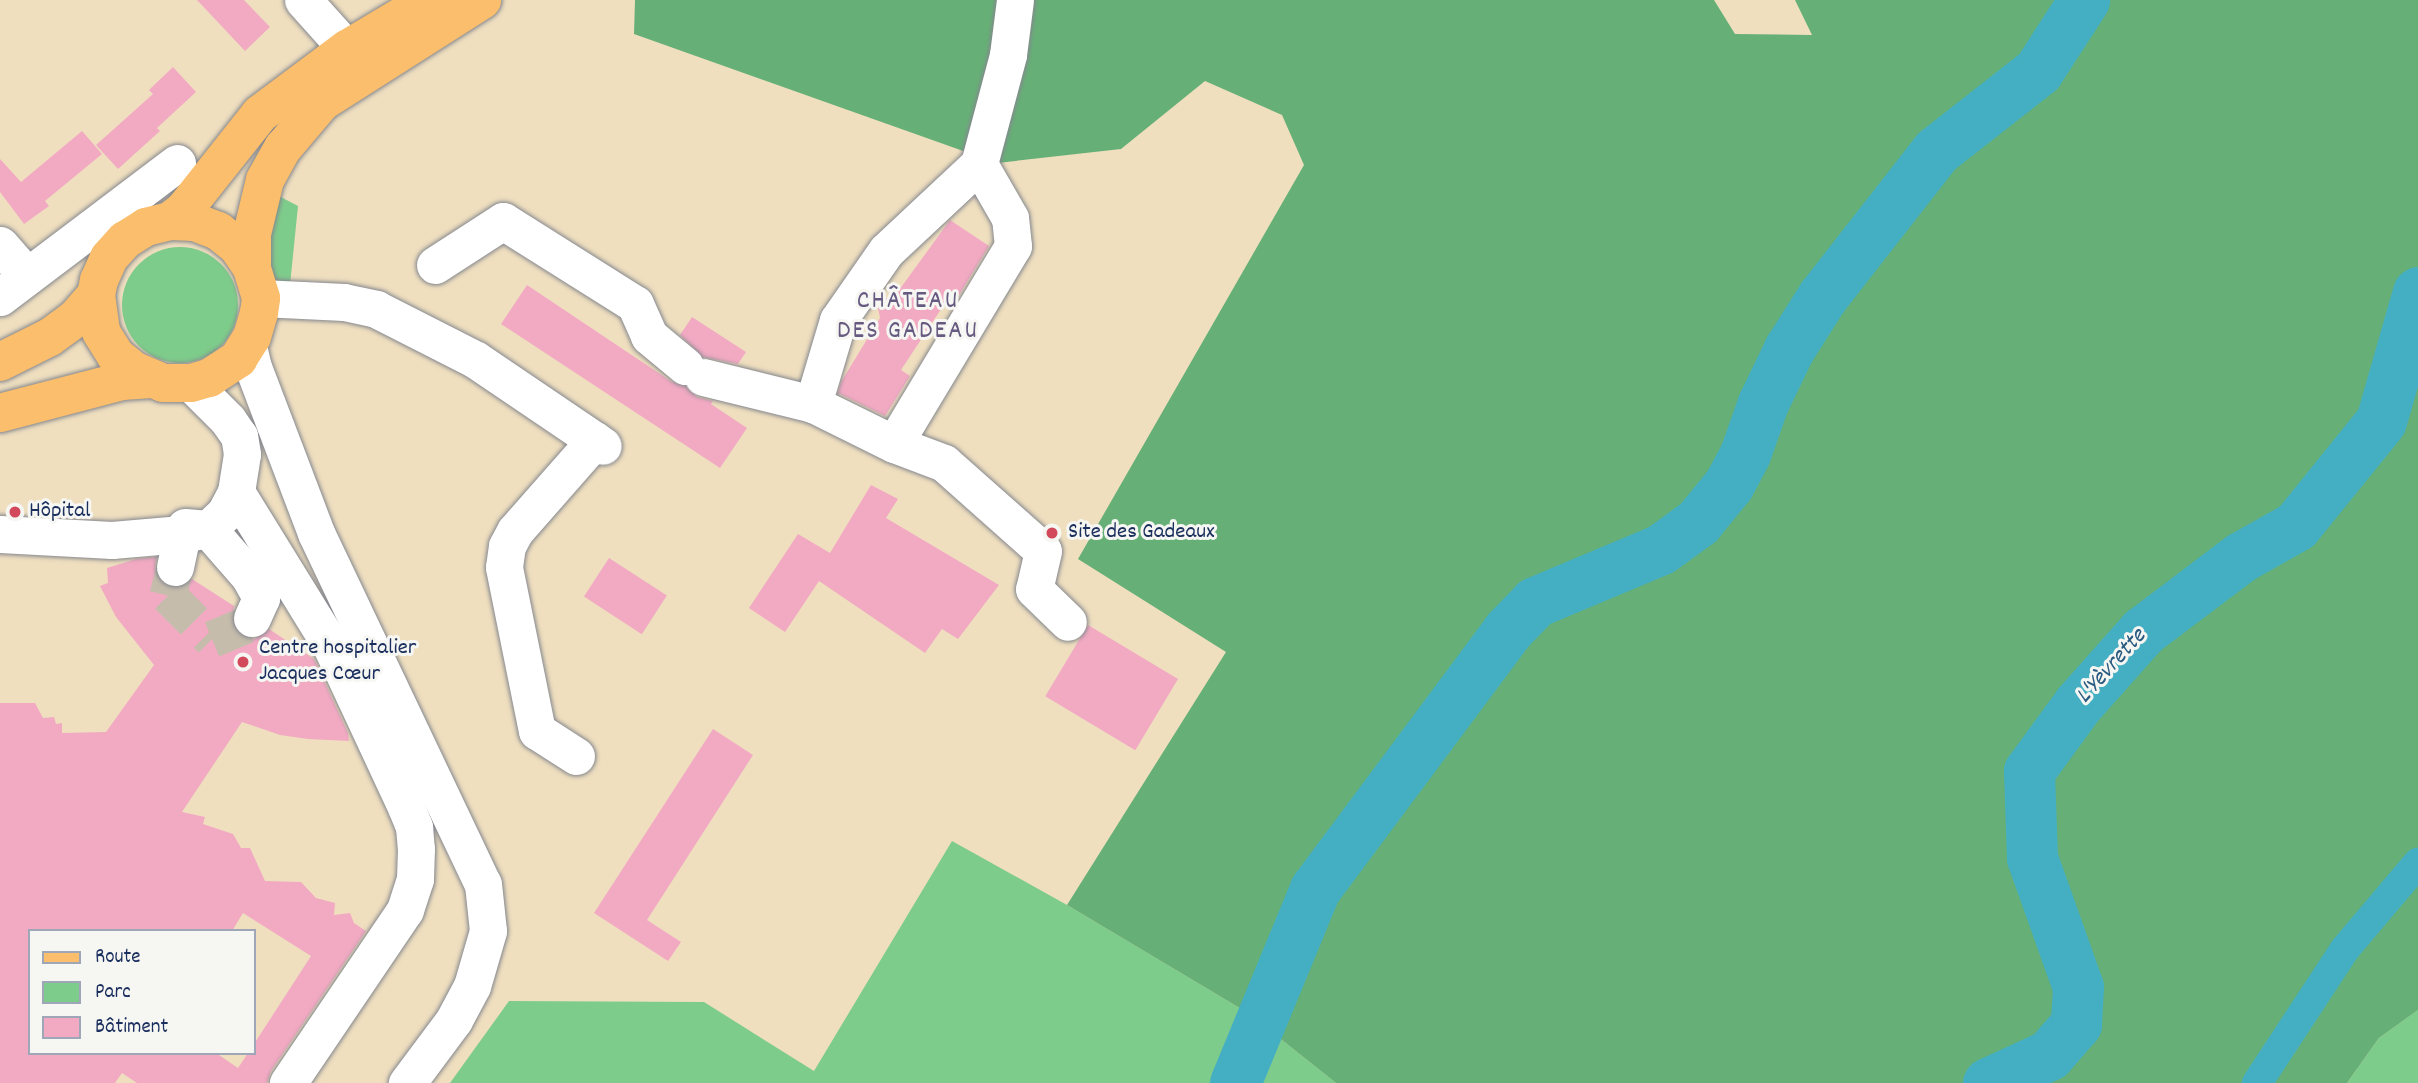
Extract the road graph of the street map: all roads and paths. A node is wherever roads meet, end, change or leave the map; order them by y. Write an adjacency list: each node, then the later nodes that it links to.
1 (303, 0): 5 (street)
2 (429, 0): 5 (main road)
3 (482, 0): 12 (main road)
4 (1015, 0): 7 (street)
5 (347, 49): 8 (main road)
6 (177, 163): 9 (street)
7 (979, 164): 19 (street); 21 (street)
8 (170, 221): 9 (main road); 12 (main road)
9 (116, 228): 13 (street); 14 (main road)
10 (0, 245): 13 (street)
11 (435, 265): 19 (street)
12 (256, 283): 15 (main road); 29 (street)
13 (14, 287)
14 (96, 295): 16 (main road); 17 (main road)
15 (248, 346): 18 (main road); 23 (street)
16 (0, 362)
17 (148, 379): 18 (main road); 20 (main road)
18 (191, 383): 22 (street)
19 (813, 404): 21 (street)
20 (0, 413)
21 (894, 444): 27 (street)
22 (236, 492): 25 (street); 28 (street)
23 (316, 533): 28 (street); 31 (street)
24 (2, 534): 25 (street)
25 (188, 544): 26 (street)
26 (252, 618)
27 (1068, 622)
28 (331, 646): 30 (street)
29 (576, 757)
30 (288, 1083)
31 (407, 1083)

